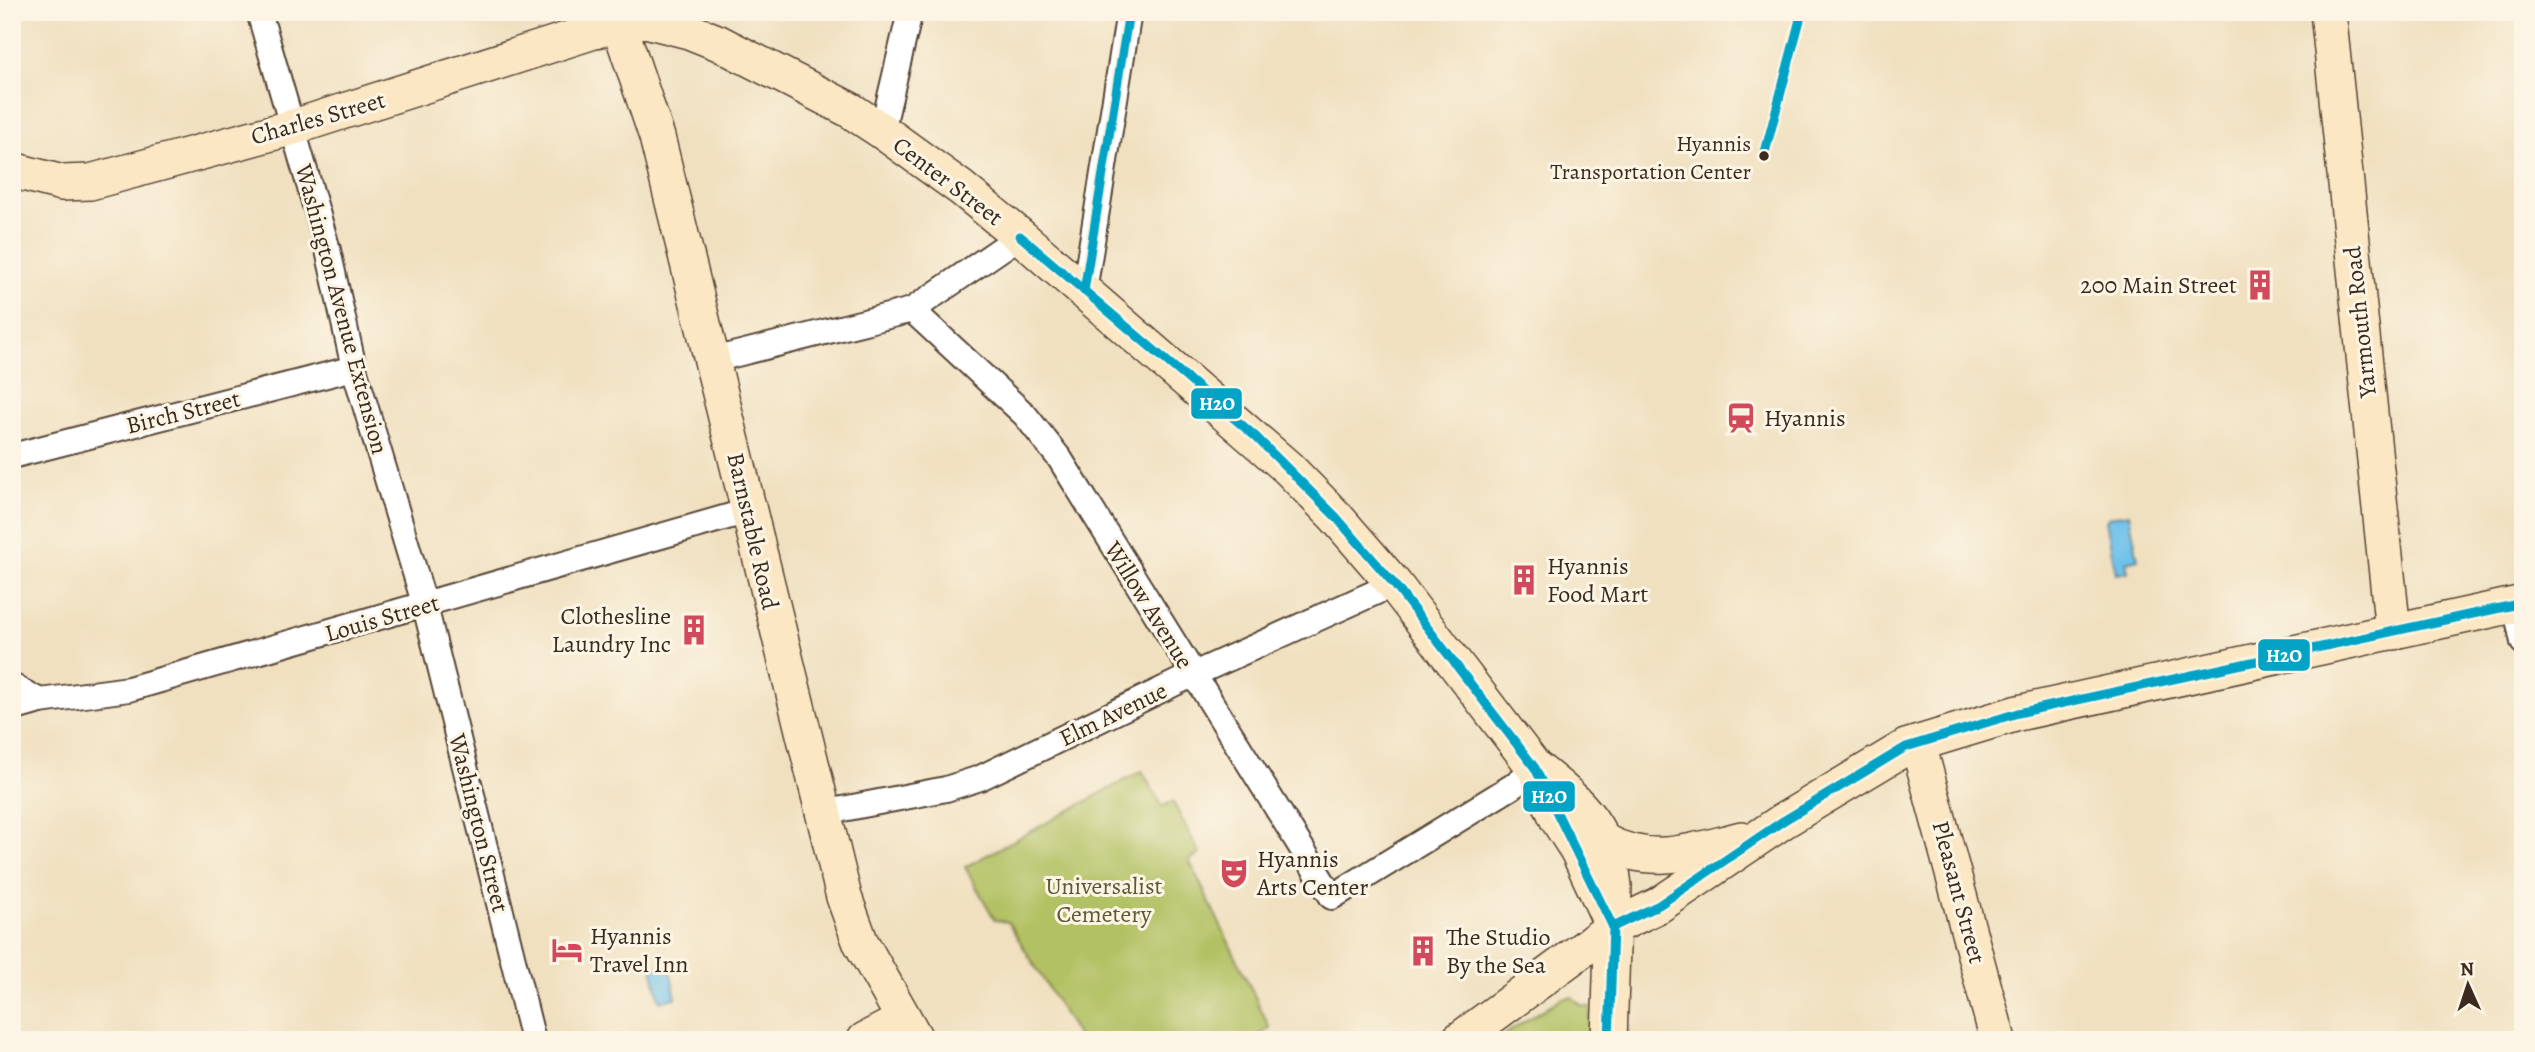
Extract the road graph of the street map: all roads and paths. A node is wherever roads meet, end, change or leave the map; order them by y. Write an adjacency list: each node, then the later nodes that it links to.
1 (259, 12): 6 (street, Washington Avenue Extension)
2 (910, 12): 7 (street)
3 (1129, 12): 10 (street)
4 (2328, 12): 19 (main road, Yarmouth Road)
5 (617, 18): 6 (main road, Charles Street); 7 (main road, Center Street); 12 (main road, Barnstable Road)
6 (294, 127): 8 (main road, Charles Street); 13 (street, Washington Avenue Extension)
7 (882, 131): 9 (main road, Center Street)
8 (12, 170)
9 (1020, 236): 10 (main road, Center Street); 11 (street)
10 (1084, 291): 16 (main road, Center Street)
11 (912, 310): 12 (street); 21 (street, Willow Avenue)
12 (713, 360): 15 (main road, Barnstable Road)
13 (354, 368): 14 (street, Birch Street); 18 (street, Washington Avenue Extension)
14 (12, 456)
15 (748, 511): 18 (street, Louis Street); 27 (main road, Barnstable Road)
16 (1394, 584): 21 (street, Elm Avenue); 26 (main road, Center Street)
17 (2519, 603): 19 (main road); 20 (street)
18 (425, 606): 23 (street, Louis Street); 32 (street, Washington Street)
19 (2393, 632): 25 (main road)
20 (2523, 642)
21 (1192, 675): 26 (street, Willow Avenue); 27 (street, Elm Avenue)
22 (12, 686): 23 (street)
23 (40, 701): 24 (street, Louis Street)
24 (12, 709)
25 (1918, 744): 28 (main road); 36 (main road, Pleasant Street)
26 (1535, 768): 29 (main road, Center Street); 30 (main road, Center Street)
27 (822, 813): 31 (main road, Barnstable Road)
28 (1762, 834): 29 (main road); 30 (main road)
29 (1605, 842): 30 (main road, Center Street)
30 (1613, 927): 34 (main road); 35 (main road)
31 (909, 1030): 33 (main road)
32 (533, 1040)
33 (865, 1040)
34 (1459, 1040)
35 (1609, 1040)
36 (1998, 1040)

